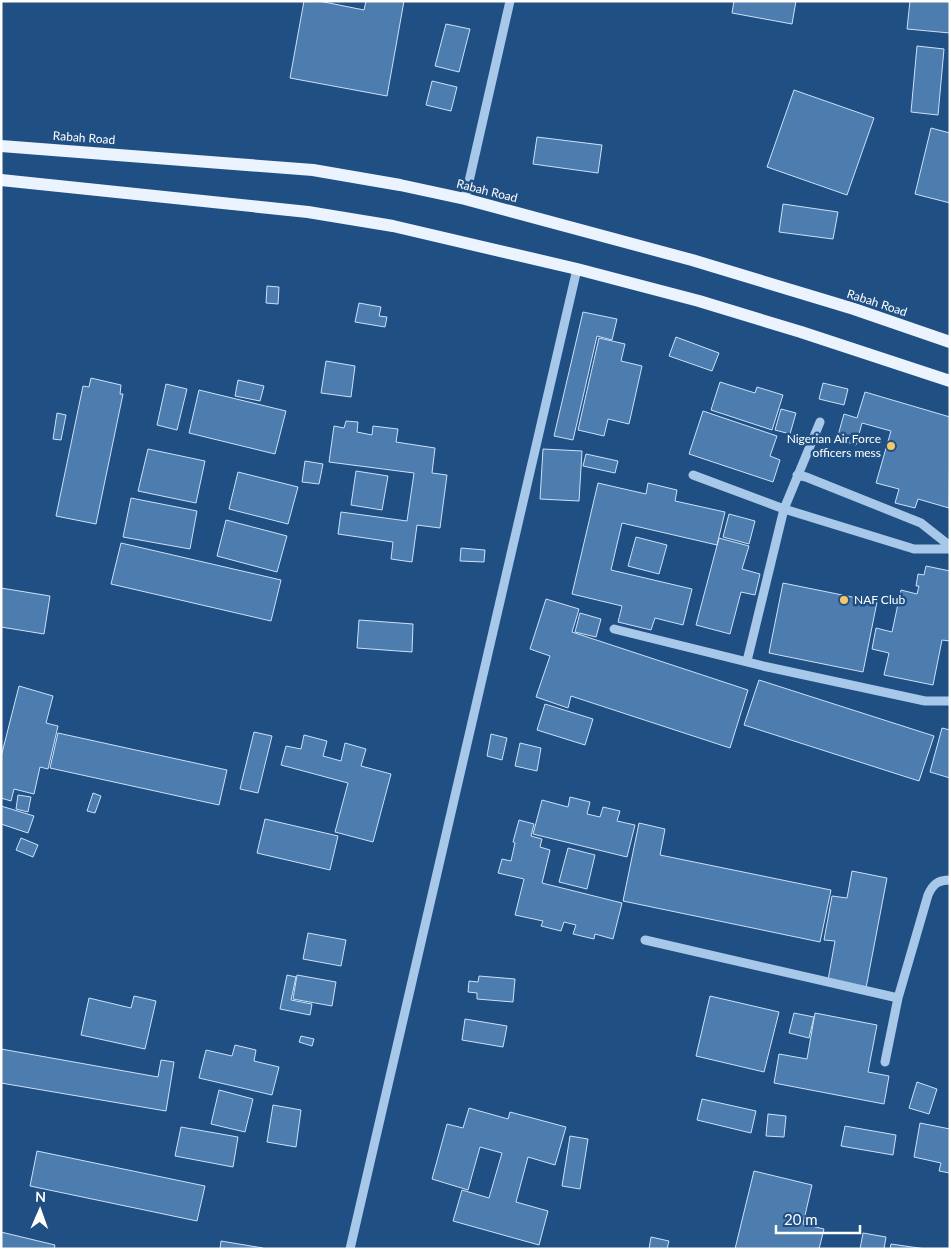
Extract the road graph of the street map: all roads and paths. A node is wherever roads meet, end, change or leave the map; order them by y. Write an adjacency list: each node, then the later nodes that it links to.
1 (510, 1): 4 (street)
2 (1, 146): 4 (main road, Rabah Road)
3 (1, 180): 5 (main road)
4 (465, 199): 6 (main road, Rabah Road)
5 (577, 269): 7 (main road); 20 (street)
6 (950, 342)
7 (950, 381)
8 (820, 422): 10 (street)
9 (693, 475): 11 (street)
10 (797, 475): 11 (street); 12 (street)
11 (784, 509): 12 (street); 14 (street)
12 (950, 547)
13 (614, 629): 14 (street)
14 (747, 661): 15 (street)
15 (950, 701)
16 (950, 880): 18 (street)
17 (645, 940): 18 (street)
18 (898, 998): 19 (street)
19 (885, 1062)
20 (350, 1249)

